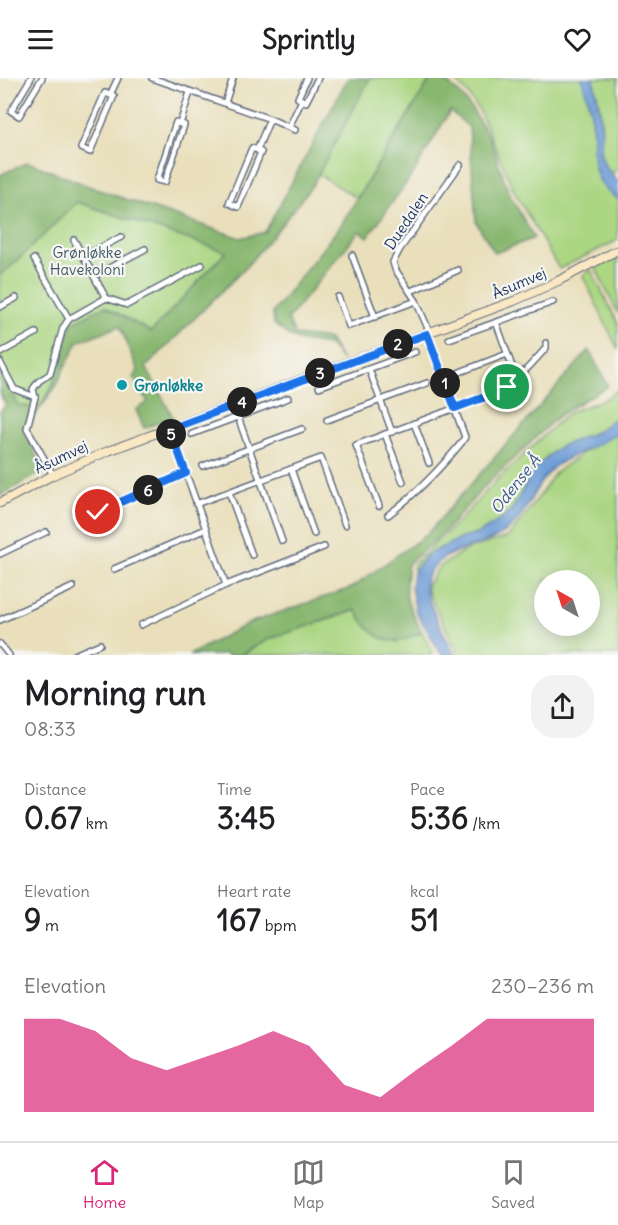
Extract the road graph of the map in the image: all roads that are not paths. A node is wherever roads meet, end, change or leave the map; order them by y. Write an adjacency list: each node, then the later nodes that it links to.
1 (31, 78): 2 (street)
2 (42, 78)
3 (118, 78): 9 (street)
4 (152, 78): 8 (street)
5 (233, 78): 11 (street)
6 (307, 78): 10 (street)
7 (318, 78): 10 (street)
8 (190, 92): 11 (street); 13 (street)
9 (110, 95): 9 (street)
10 (302, 100): 12 (street)
11 (225, 103): 12 (street)
12 (270, 119): 14 (street)
13 (180, 124): 13 (street)
14 (257, 150): 14 (street)
15 (460, 165): 26 (street, Duedalen)
16 (121, 237): 21 (street)
17 (74, 240): 21 (street)
18 (145, 249): 25 (street)
19 (618, 250): 37 (street, Åsumvej)
20 (352, 255): 33 (street)
21 (83, 257): 25 (street)
22 (34, 259): 34 (street)
23 (202, 265): 29 (street)
24 (458, 270): 26 (street)
25 (94, 276): 29 (street)
26 (411, 291): 30 (street, Duedalen)
27 (338, 297): 33 (street)
28 (16, 298): 32 (street)
29 (106, 298): 34 (street)
30 (416, 301): 33 (street); 37 (street, Duedalen)
31 (553, 302): 35 (street, Åsumvej)
32 (0, 307)
33 (375, 317)
34 (69, 319): 49 (street)
35 (496, 322): 38 (street, Åsumvej); 42 (street, Åsumvej)
36 (36, 333): 41 (street)
37 (429, 333): 52 (street); 56 (street, Åsumvej)
38 (448, 339)
39 (546, 343): 46 (street)
40 (416, 352): 44 (street)
41 (0, 353)
42 (507, 354): 45 (street); 46 (street, Åsumvej)
43 (0, 362): 49 (street)
44 (369, 369): 48 (street); 51 (street)
45 (459, 372)
46 (516, 380): 52 (street)
47 (427, 383): 51 (street)
48 (319, 387)
49 (35, 397): 65 (street)
50 (288, 399): 53 (street)
51 (380, 400): 54 (street); 58 (street)
52 (455, 408): 55 (street); 73 (street)
53 (238, 417): 59 (street); 60 (street)
54 (327, 420)
55 (414, 423): 58 (street); 61 (street)
56 (170, 429): 64 (street); 65 (street, Åsumvej)
57 (302, 429): 60 (street)
58 (388, 433): 67 (street); 71 (street)
59 (192, 434)
60 (249, 448): 62 (street); 66 (street)
61 (429, 463)
62 (203, 466)
63 (291, 469): 66 (street); 74 (street); 77 (street)
64 (186, 473): 70 (street); 72 (street)
65 (53, 475): 69 (street, Åsumvej)
66 (261, 480): 68 (street); 78 (street)
67 (403, 482)
68 (229, 492): 70 (street); 81 (street)
69 (0, 503)
70 (196, 504): 75 (street)
71 (379, 506)
72 (93, 513)
73 (388, 515)
74 (345, 525)
75 (206, 529): 82 (street); 83 (street)
76 (46, 532): 80 (street)
77 (314, 534)
78 (282, 541)
79 (324, 547): 83 (street)
80 (0, 554)
81 (252, 555)
82 (114, 569)
83 (226, 585): 86 (street)
84 (73, 587): 85 (street)
85 (0, 620)
86 (141, 625)
87 (100, 644): 90 (street)
88 (0, 645): 89 (street)
89 (9, 655)
90 (74, 655)

